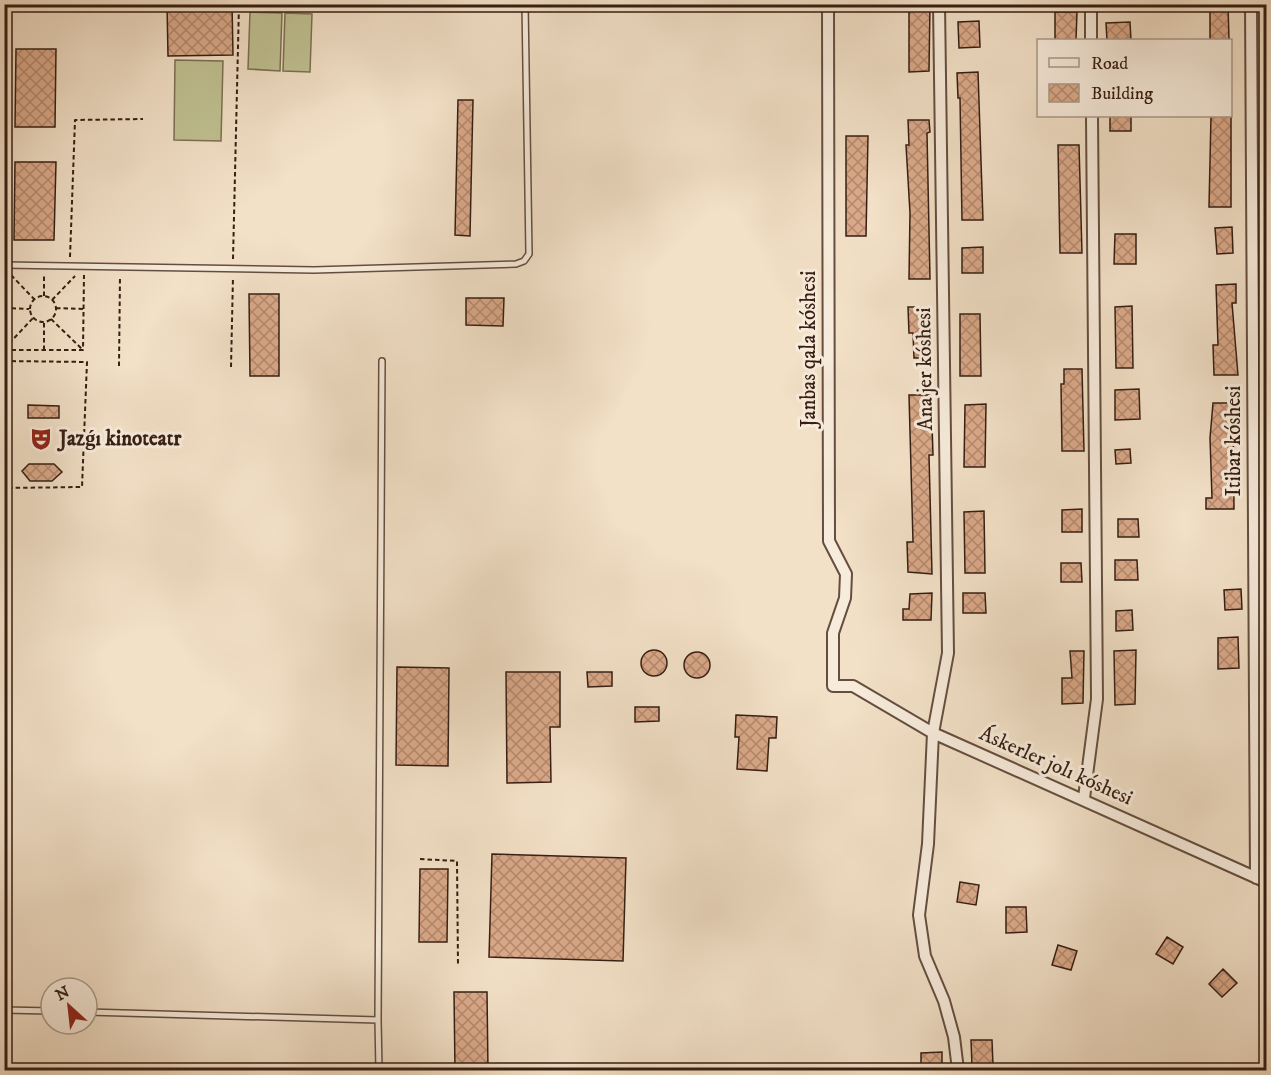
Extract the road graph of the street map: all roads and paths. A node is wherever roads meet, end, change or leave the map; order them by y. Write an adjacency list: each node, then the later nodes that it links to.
1 (239, 4): 15 (path)
2 (525, 4): 15 (lane)
3 (828, 4): 34 (street, Janbas qala kóshesi)
4 (939, 4): 35 (street, Ana jer kóshesi)
5 (1090, 4): 7 (street)
6 (1251, 4): 38 (street, Itibar kóshesi)
7 (1091, 39)
8 (1092, 117): 36 (street)
9 (143, 119): 11 (path)
10 (44, 266): 11 (lane); 13 (lane); 16 (path)
11 (69, 266): 12 (lane)
12 (84, 266): 14 (lane); 18 (path); 22 (path)
13 (4, 267): 17 (path)
14 (120, 267): 15 (lane); 31 (path)
15 (233, 268): 32 (path)
16 (44, 296): 17 (path); 18 (path)
17 (34, 299): 21 (path)
18 (52, 300): 20 (path)
19 (4, 308): 21 (path)
20 (56, 308): 22 (path); 24 (path)
21 (30, 309): 23 (path)
22 (84, 309): 28 (path)
23 (33, 318): 25 (path); 26 (path)
24 (51, 319): 25 (path); 28 (path)
25 (44, 322): 27 (path)
26 (4, 350): 27 (path)
27 (44, 350): 28 (path)
28 (83, 350)
29 (382, 361): 43 (lane)
30 (4, 362): 33 (path)
31 (119, 366)
32 (231, 367)
33 (4, 410)
34 (833, 686): 35 (street, Áskerler jolı kóshesi)
35 (933, 733): 36 (street, Áskerler jolı kóshesi); 45 (street, Ana jer kóshesi)
36 (1084, 798): 38 (street, Áskerler jolı kóshesi)
37 (420, 859): 39 (path)
38 (1261, 880)
39 (458, 965)
40 (4, 1010): 41 (lane)
41 (39, 1011)
42 (99, 1012): 43 (lane)
43 (378, 1020): 44 (lane)
44 (379, 1071)
45 (958, 1071)

